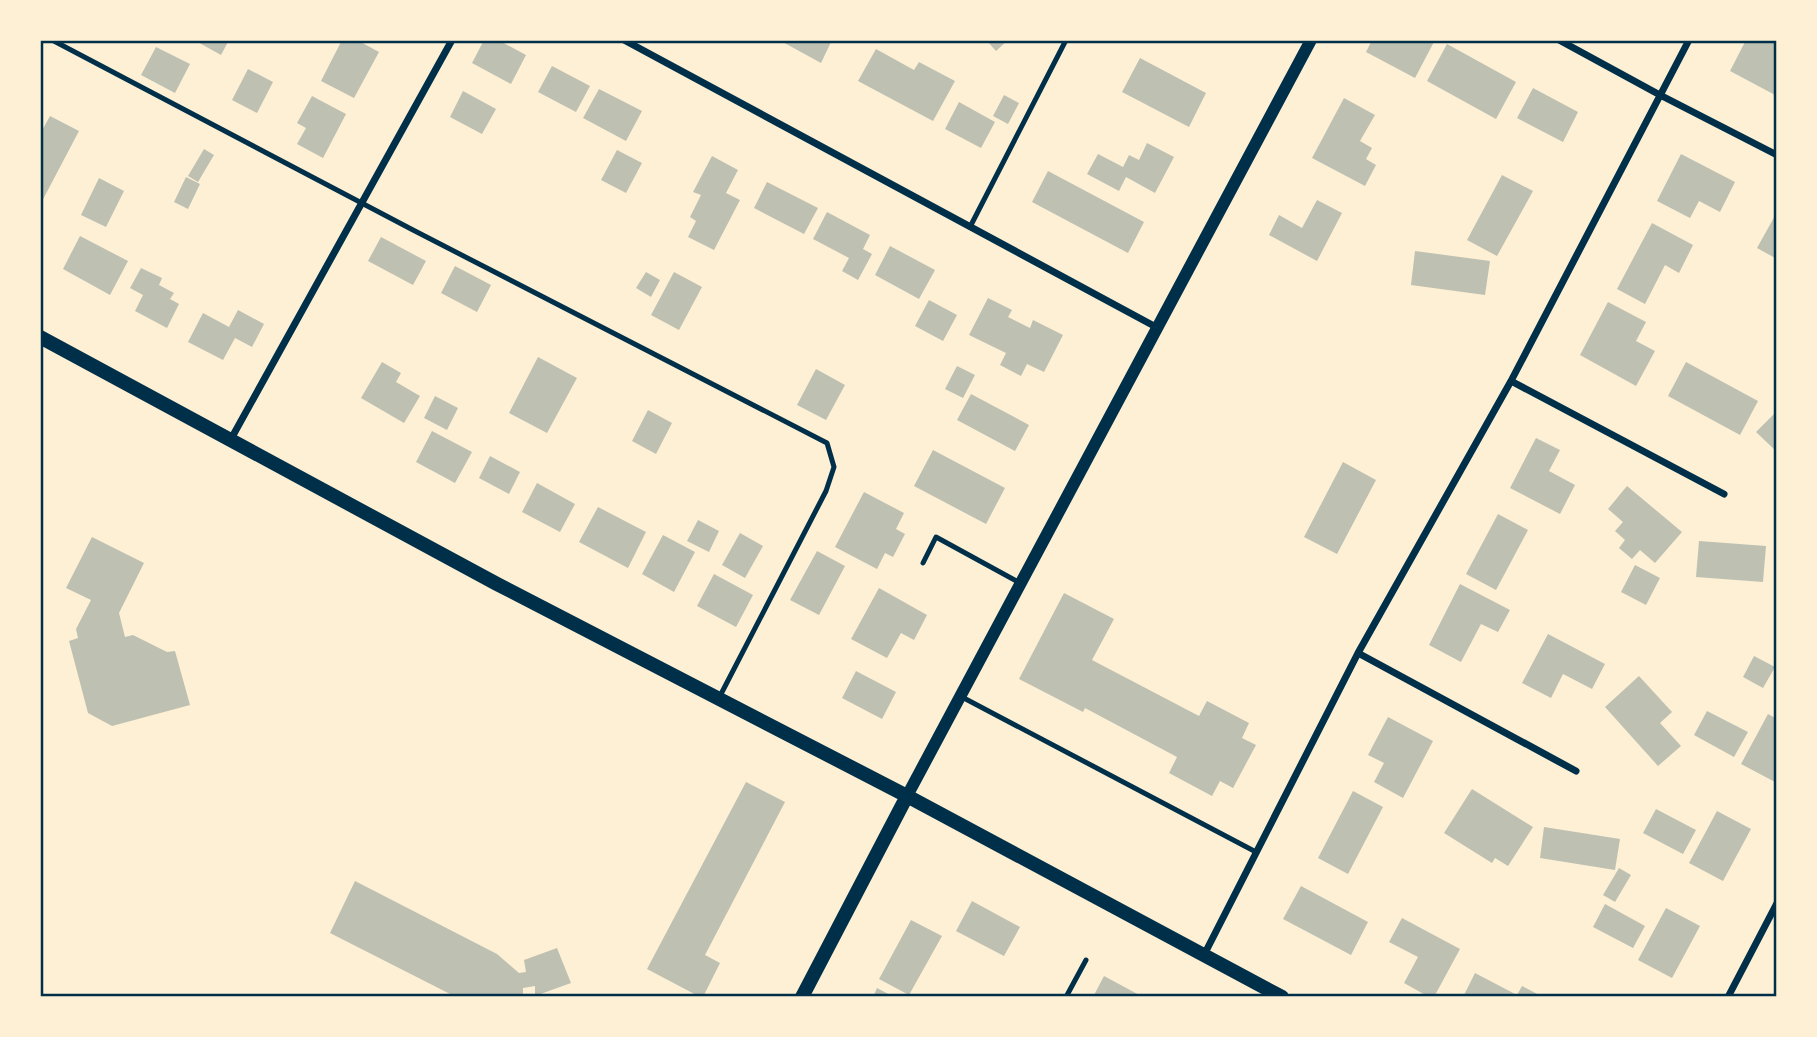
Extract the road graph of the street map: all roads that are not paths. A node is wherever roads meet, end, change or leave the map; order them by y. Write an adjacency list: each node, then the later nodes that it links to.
1 (52, 40): 10 (lane)
2 (452, 40): 10 (street)
3 (624, 40): 11 (street)
4 (1066, 40): 11 (lane)
5 (1311, 40): 12 (street)
6 (1559, 40): 8 (street)
7 (1689, 40): 8 (street)
8 (1660, 95): 9 (street); 14 (street)
9 (1777, 155)
10 (363, 203): 15 (street); 21 (lane)
11 (970, 227): 12 (street)
12 (1156, 327): 18 (street)
13 (40, 337): 15 (main road)
14 (1511, 381): 16 (street); 19 (street)
15 (231, 439): 21 (main road)
16 (1724, 494)
17 (923, 563): 18 (lane)
18 (1020, 583): 20 (street)
19 (1358, 653): 22 (street); 24 (street)
20 (960, 696): 23 (street); 24 (lane)
21 (718, 699): 23 (main road)
22 (1576, 771)
23 (907, 796): 26 (main road); 28 (main road)
24 (1256, 852): 26 (street)
25 (1777, 903): 31 (street)
26 (1203, 955): 30 (main road)
27 (1086, 960): 29 (lane)
28 (802, 997)
29 (1066, 997)
30 (1282, 997)
31 (1728, 997)

